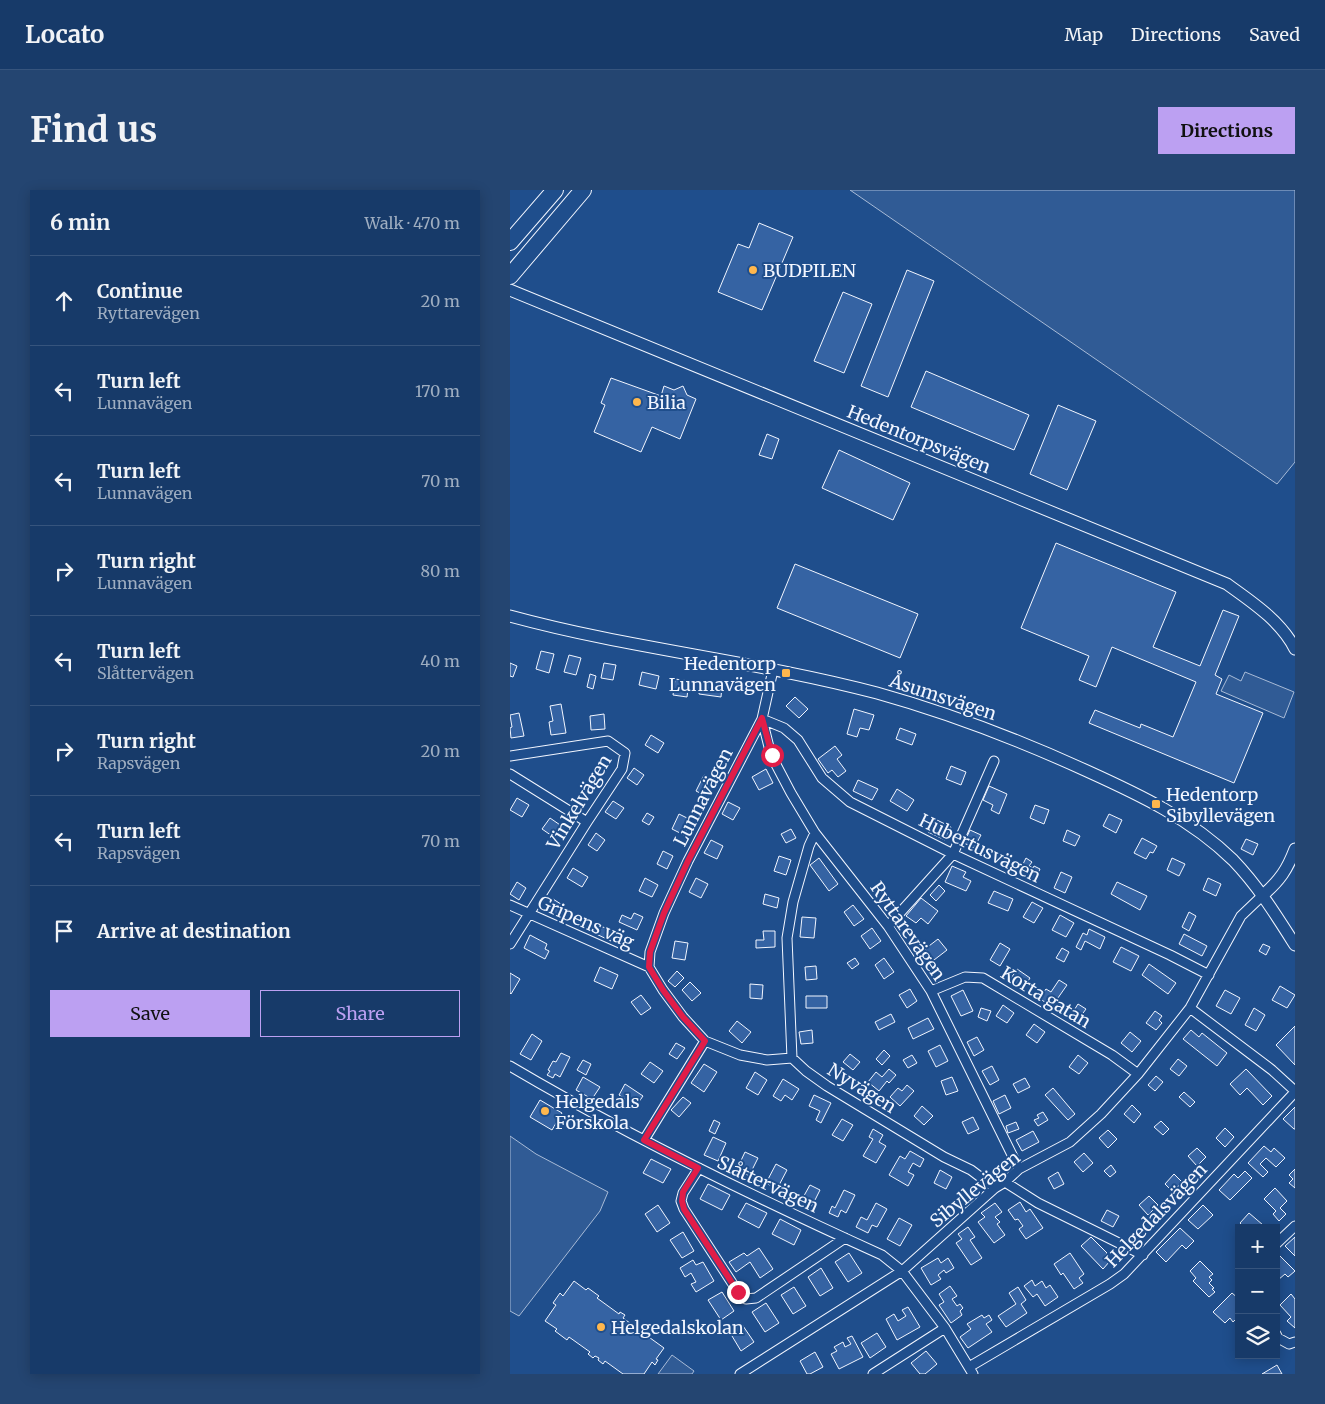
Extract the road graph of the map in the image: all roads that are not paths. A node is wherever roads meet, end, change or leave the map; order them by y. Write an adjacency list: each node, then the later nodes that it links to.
1 (555, 190): 3 (highway)
2 (583, 190): 4 (highway)
3 (510, 242)
4 (510, 276)
5 (510, 290): 7 (street, Hedentorpsvägen)
6 (510, 616): 8 (street, Åsumsvägen)
7 (1293, 642)
8 (773, 670): 9 (street, Lunnavägen); 17 (street, Åsumsvägen)
9 (762, 718): 14 (street, Ryttarevägen); 16 (street, Hubertusvägen); 23 (street, Lunnavägen)
10 (510, 756): 13 (street, Vinkelvägen)
11 (994, 761): 16 (street)
12 (510, 774): 13 (street)
13 (587, 822): 19 (street, Vinkelvägen)
14 (815, 833): 20 (street, Ryttarevägen); 28 (street)
15 (1295, 849): 17 (street)
16 (953, 854): 20 (street); 24 (street, Hubertusvägen)
17 (1263, 894): 22 (street, Åsumsvägen); 24 (street, Sibyllevägen)
18 (510, 906): 19 (street, Gripens väg)
19 (529, 914): 21 (street, Vinkelvägen); 23 (street, Gripens väg)
20 (888, 926): 25 (street, Ryttarevägen)
21 (510, 944)
22 (1295, 946)
23 (649, 967): 27 (street)
24 (1209, 975): 26 (street, Sibyllevägen)
25 (931, 992): 30 (street, Korta gatan); 34 (street, Ryttarevägen)
26 (1190, 1008): 30 (street, Sibyllevägen); 31 (street)
27 (705, 1041): 28 (street); 32 (street)
28 (792, 1058): 36 (street, Nyvägen)
29 (510, 1066): 32 (street, Slåttervägen)
30 (1138, 1074): 34 (street, Sibyllevägen)
31 (1295, 1091): 40 (street, Helgedalsvägen)
32 (644, 1140): 33 (street, Slåttervägen)
33 (698, 1168): 38 (street, Slåttervägen); 38 (street)
34 (1019, 1169): 35 (street, Sibyllevägen)
35 (1005, 1182): 36 (street, Sibyllevägen); 40 (street)
36 (995, 1188): 41 (street, Sibyllevägen)
37 (1295, 1226): 39 (street)
38 (845, 1238): 41 (street, Slåttervägen)
39 (1280, 1240)
40 (1143, 1254): 45 (street, Helgedalsvägen)
41 (902, 1271): 42 (street, Slåttervägen); 46 (street, Sibyllevägen)
42 (945, 1328): 45 (street, Slåttervägen); 47 (street)
43 (1280, 1339): 44 (street)
44 (1295, 1342)
45 (971, 1371)
46 (740, 1374)
47 (872, 1374)

